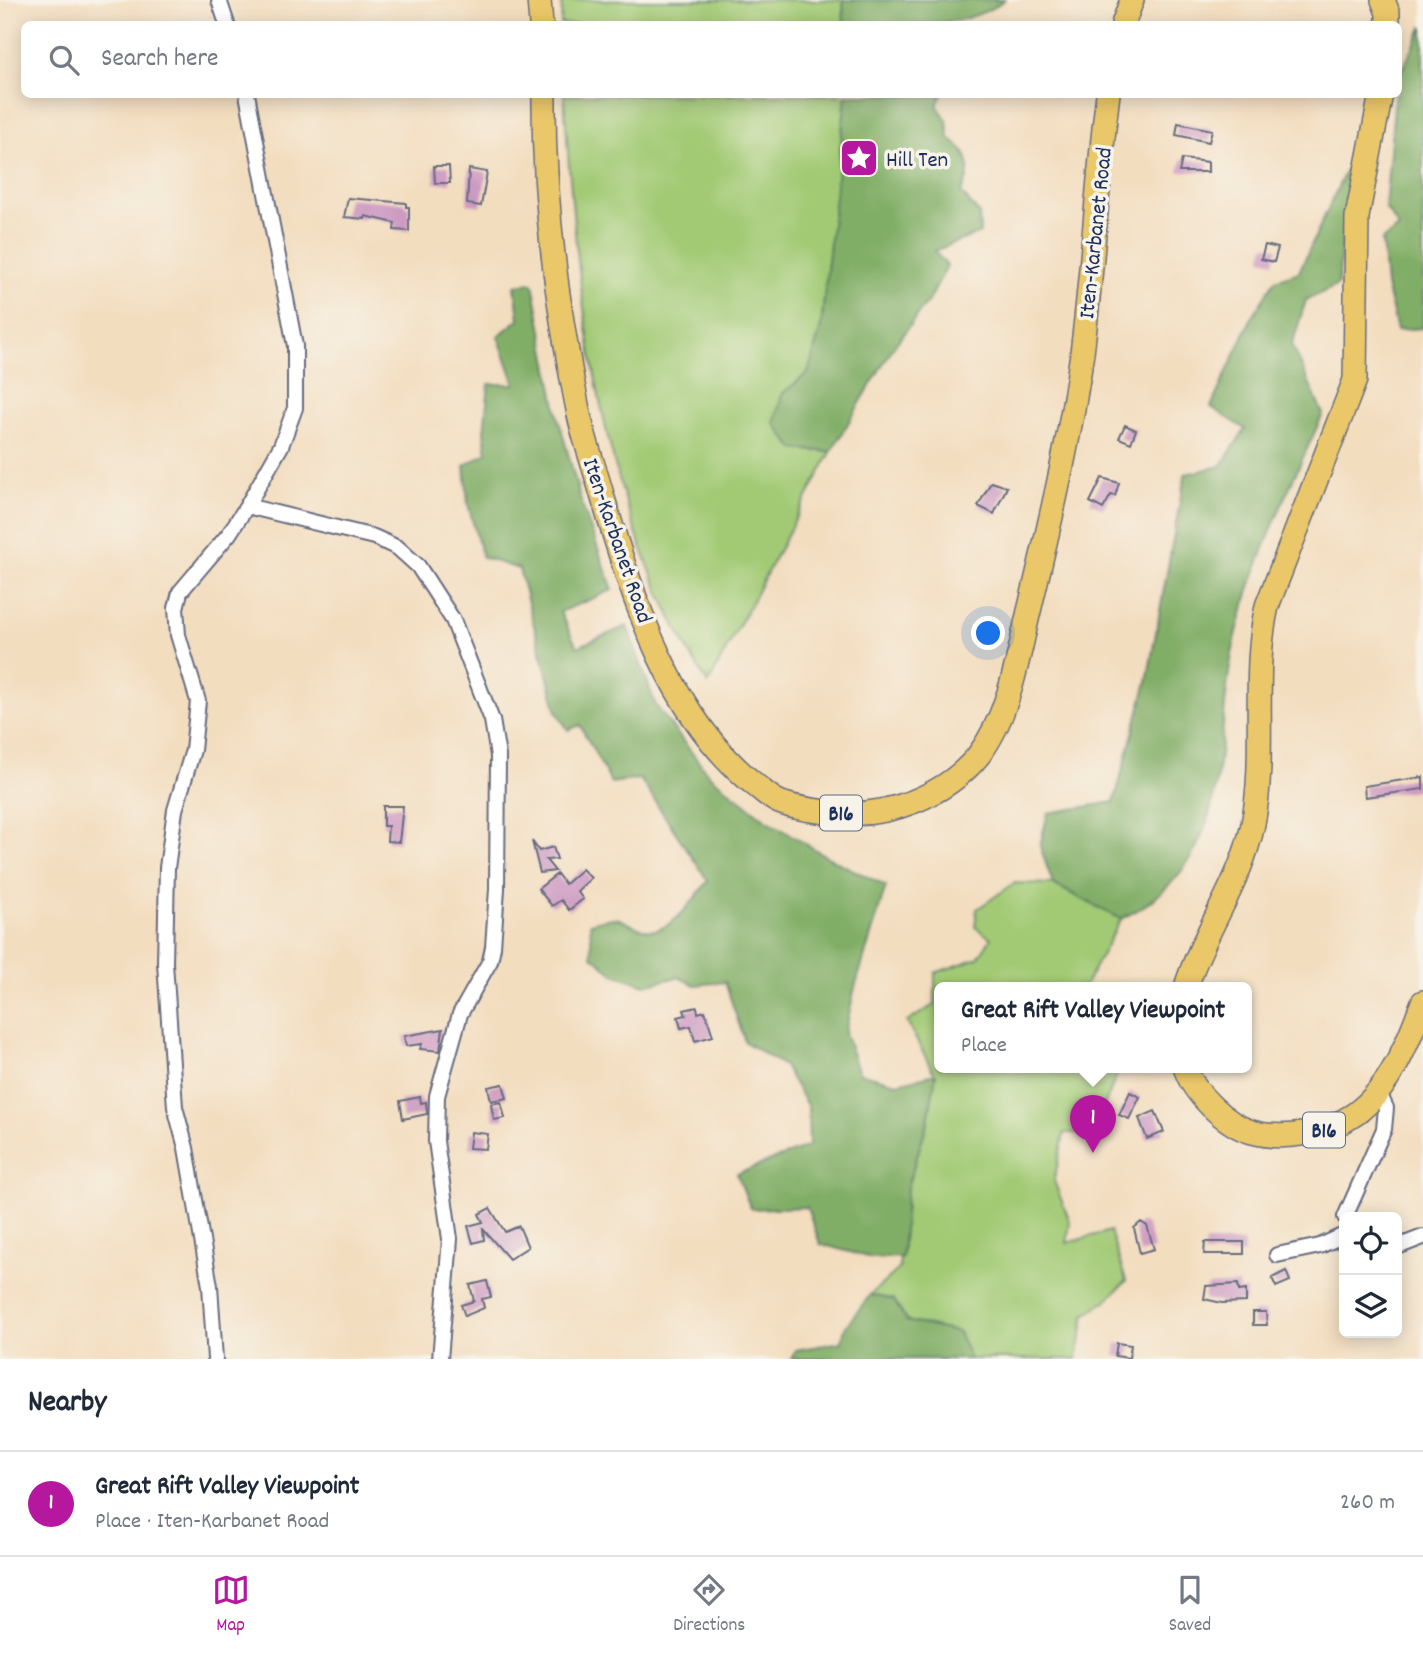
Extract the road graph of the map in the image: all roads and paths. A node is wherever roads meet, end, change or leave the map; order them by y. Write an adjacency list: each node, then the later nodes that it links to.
1 (219, 0): 5 (street)
2 (539, 0): 6 (main road)
3 (1132, 0): 7 (main road)
4 (1383, 0): 8 (main road)
5 (226, 21)
6 (541, 21)
7 (1124, 21)
8 (1388, 21)
9 (248, 98): 13 (street)
10 (544, 98): 11 (main road, Iten-Karbanet Road / B16)
11 (1108, 98)
12 (1380, 98): 14 (main road)
13 (247, 506): 23 (street); 24 (street)
14 (1188, 982)
15 (1423, 1002): 17 (main road, B16)
16 (1188, 1073): 17 (main road, B16)
17 (1378, 1091): 18 (street)
18 (1347, 1212)
19 (1423, 1237): 21 (street)
20 (1339, 1238): 22 (street)
21 (1402, 1245)
22 (1276, 1255)
23 (215, 1359)
24 (440, 1359)

